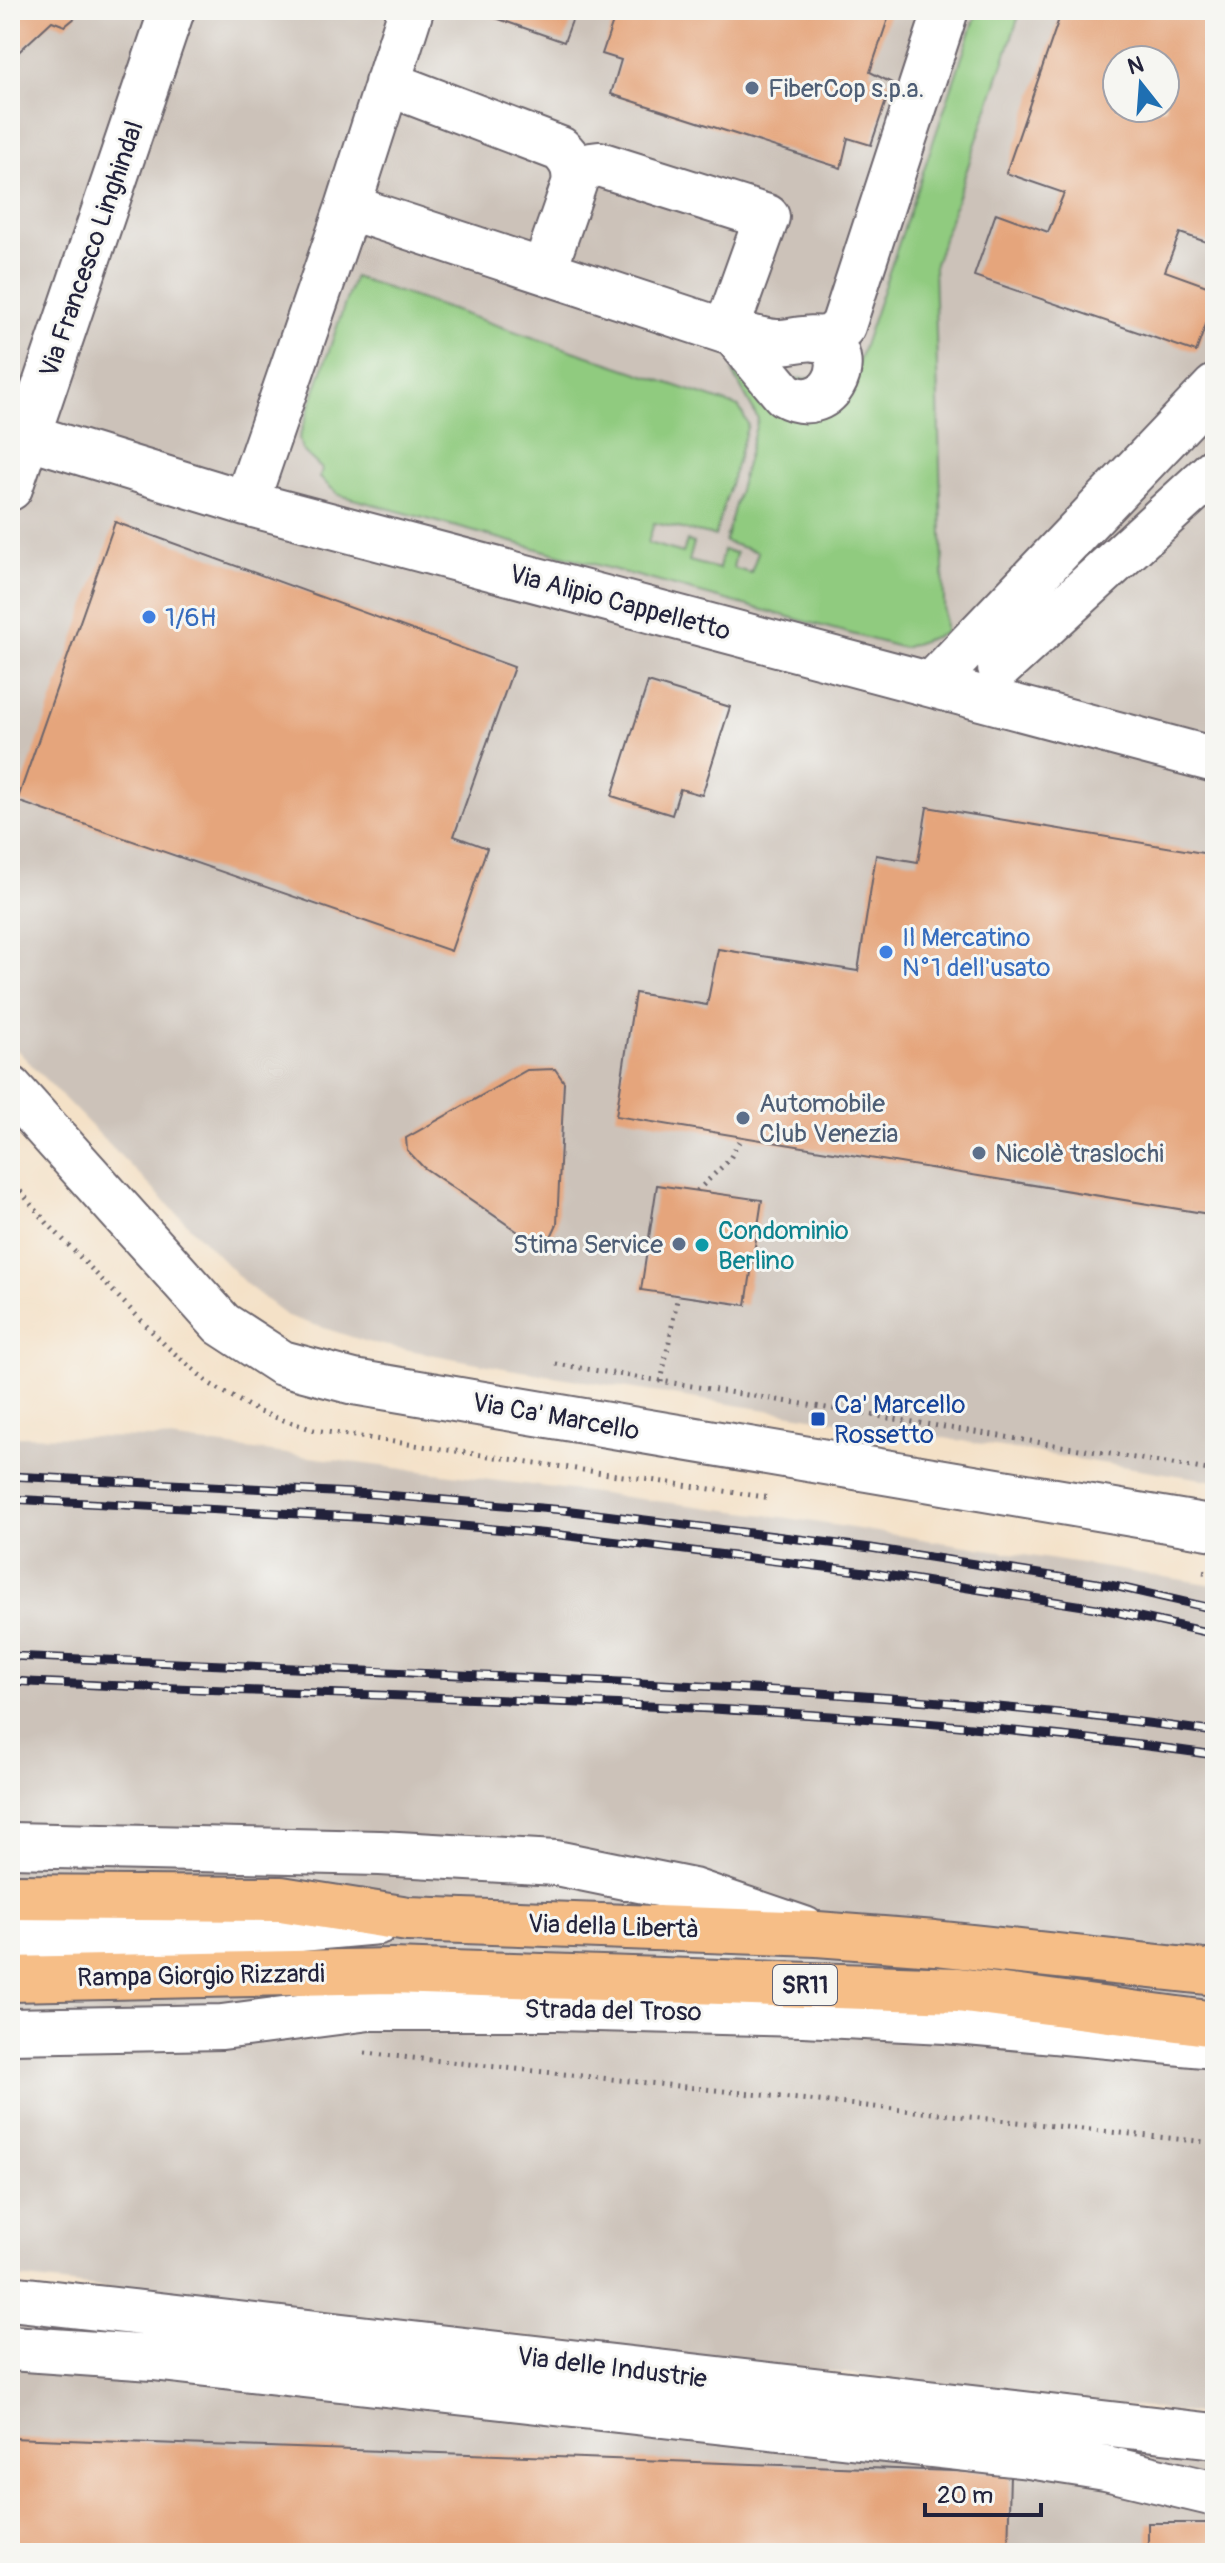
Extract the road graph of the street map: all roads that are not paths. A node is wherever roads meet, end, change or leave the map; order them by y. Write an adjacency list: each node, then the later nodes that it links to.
1 (172, 10): 11 (street, Via Francesco Linghindal)
2 (411, 10): 4 (street)
3 (946, 10): 9 (street)
4 (387, 83): 5 (street); 6 (street)
5 (575, 175): 7 (street); 8 (street)
6 (348, 207): 7 (street); 14 (street)
7 (544, 271): 8 (street)
8 (730, 332): 9 (street); 9 (street)
9 (816, 339)
10 (1215, 387): 16 (street)
11 (27, 436): 13 (street, Via Francesco Linghindal); 14 (street, Via Alipio Cappelletto)
12 (1215, 470): 15 (street)
13 (10, 488)
14 (246, 503): 16 (street, Via Alipio Cappelletto)
15 (1000, 667)
16 (932, 684): 17 (street, Via Alipio Cappelletto)
17 (1215, 760)
18 (10, 1088): 19 (street, Via Ca' Marcello)
19 (1215, 1528)
20 (10, 1845): 23 (street)
21 (10, 1897): 22 (highway, Via della Libertà)
22 (408, 1919): 23 (highway, Via della Libertà / SR11); 24 (street)
23 (817, 1934): 26 (highway, Via della Libertà / SR11)
24 (10, 1937)
25 (392, 1971): 27 (highway, Rampa Giorgio Rizzardi); 28 (highway, Via della Libertà / SR11)
26 (1215, 1973)
27 (10, 1979)
28 (1215, 2024)
29 (10, 2031): 30 (street, Strada del Troso)
30 (1215, 2046)
31 (10, 2298): 33 (street, Via delle Industrie)
32 (10, 2348): 34 (street)
33 (1215, 2436)
34 (1215, 2494)

